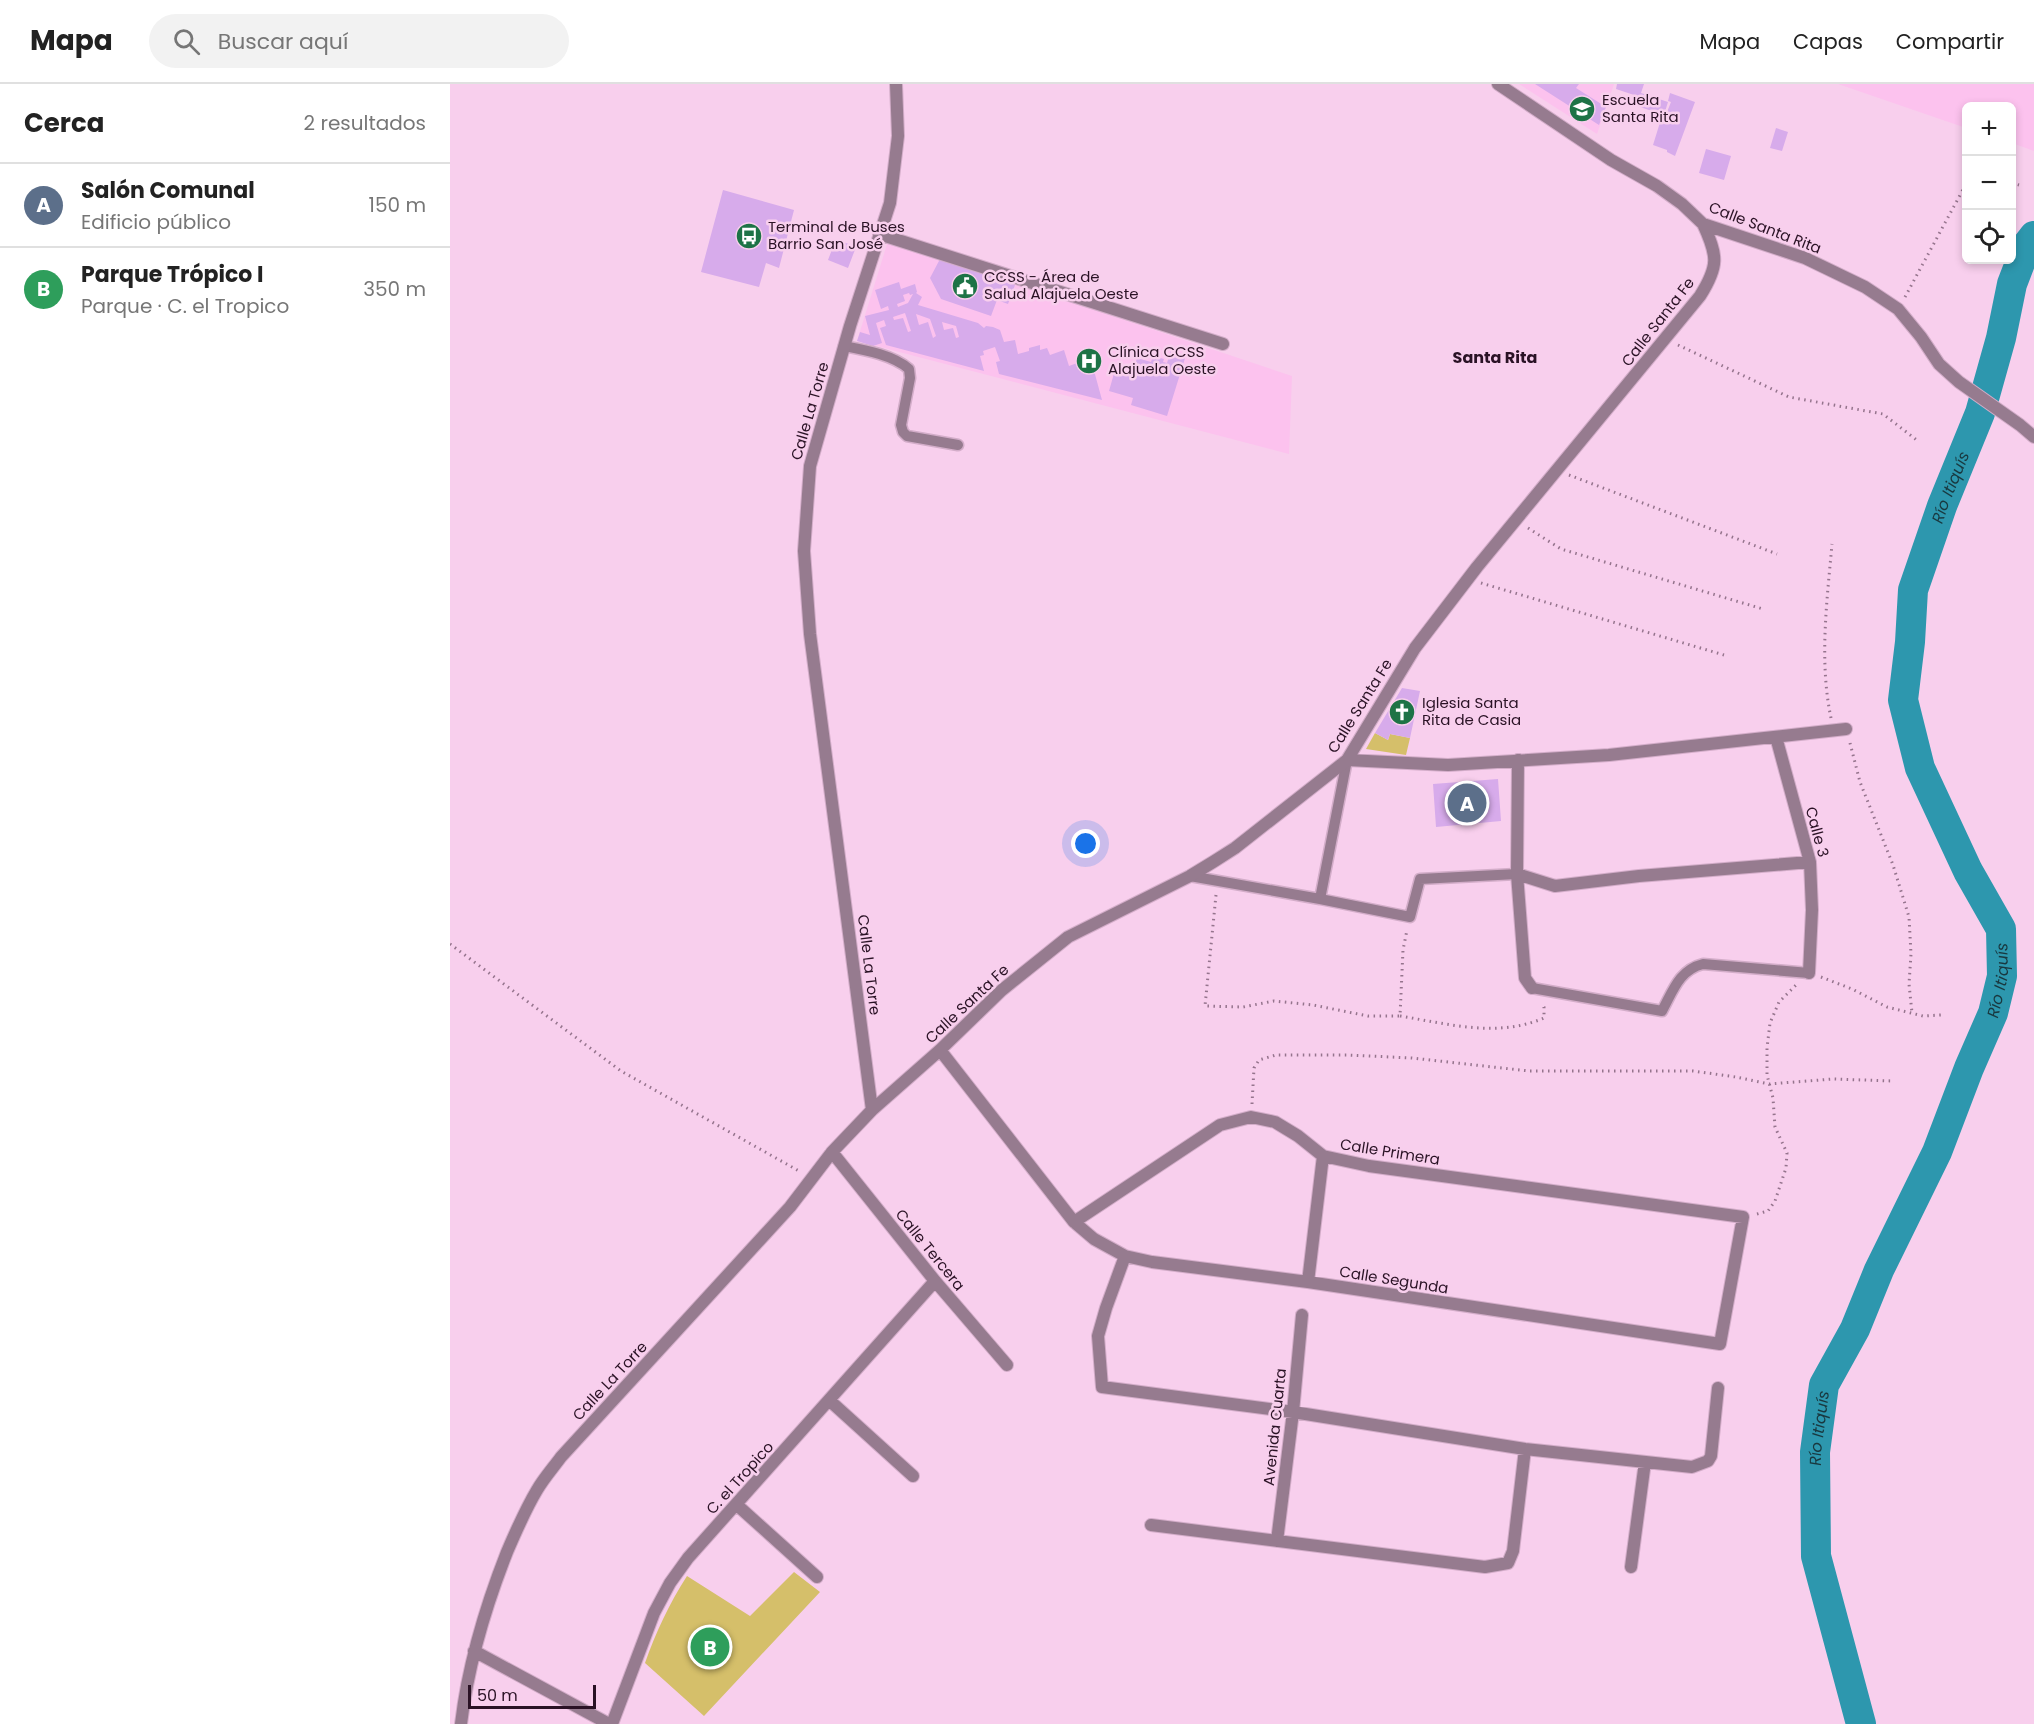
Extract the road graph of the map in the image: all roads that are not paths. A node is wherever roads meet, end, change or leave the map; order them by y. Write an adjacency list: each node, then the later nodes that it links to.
1 (896, 84): 4 (street, Calle La Torre)
2 (1498, 84): 3 (street, Calle Santa Rita)
3 (1703, 224): 7 (street, Calle Santa Rita); 11 (street, Calle Santa Fe)
4 (879, 234): 5 (street); 6 (street, Calle La Torre)
5 (1223, 344)
6 (844, 346): 8 (lane); 20 (street, Calle La Torre)
7 (2034, 437)
8 (958, 445)
9 (1840, 730): 10 (street)
10 (1776, 737): 12 (street); 13 (street, Calle 3)
11 (1347, 760): 12 (street); 15 (street, Calle Santa Fe); 16 (lane)
12 (1518, 760): 14 (street)
13 (1810, 862): 14 (street); 17 (street, Calle 3)
14 (1517, 874): 16 (lane); 18 (street)
15 (1190, 876): 16 (lane); 19 (street, Calle Santa Fe)
16 (1320, 899)
17 (1809, 973): 18 (lane)
18 (1532, 988)
19 (940, 1050): 20 (street, Calle Santa Fe); 23 (street)
20 (872, 1110): 21 (street, Calle La Torre)
21 (832, 1152): 25 (street, Calle Tercera); 41 (street, Calle La Torre)
22 (1323, 1156): 23 (street, Calle Primera); 26 (street); 28 (street, Calle Primera)
23 (1074, 1222): 24 (street, Calle Segunda)
24 (1125, 1256): 26 (street, Calle Segunda); 32 (street)
25 (935, 1281): 29 (street, Calle Tercera); 31 (street, C. el Tropico)
26 (1308, 1282): 28 (street, Calle Segunda)
27 (1302, 1315): 32 (street, Avenida Cuarta)
28 (1720, 1344)
29 (1007, 1365)
30 (1718, 1388): 34 (street)
31 (829, 1400): 35 (street); 36 (street, C. el Tropico)
32 (1293, 1412): 33 (street); 38 (street, Avenida Cuarta)
33 (1525, 1449): 34 (street); 38 (street)
34 (1645, 1462): 39 (street)
35 (913, 1476)
36 (737, 1505): 40 (street); 43 (street, C. el Tropico)
37 (1151, 1525): 38 (street)
38 (1277, 1541)
39 (1631, 1567)
40 (817, 1577)
41 (474, 1651): 42 (street, Calle La Torre); 43 (street)
42 (461, 1724)
43 (611, 1724)

